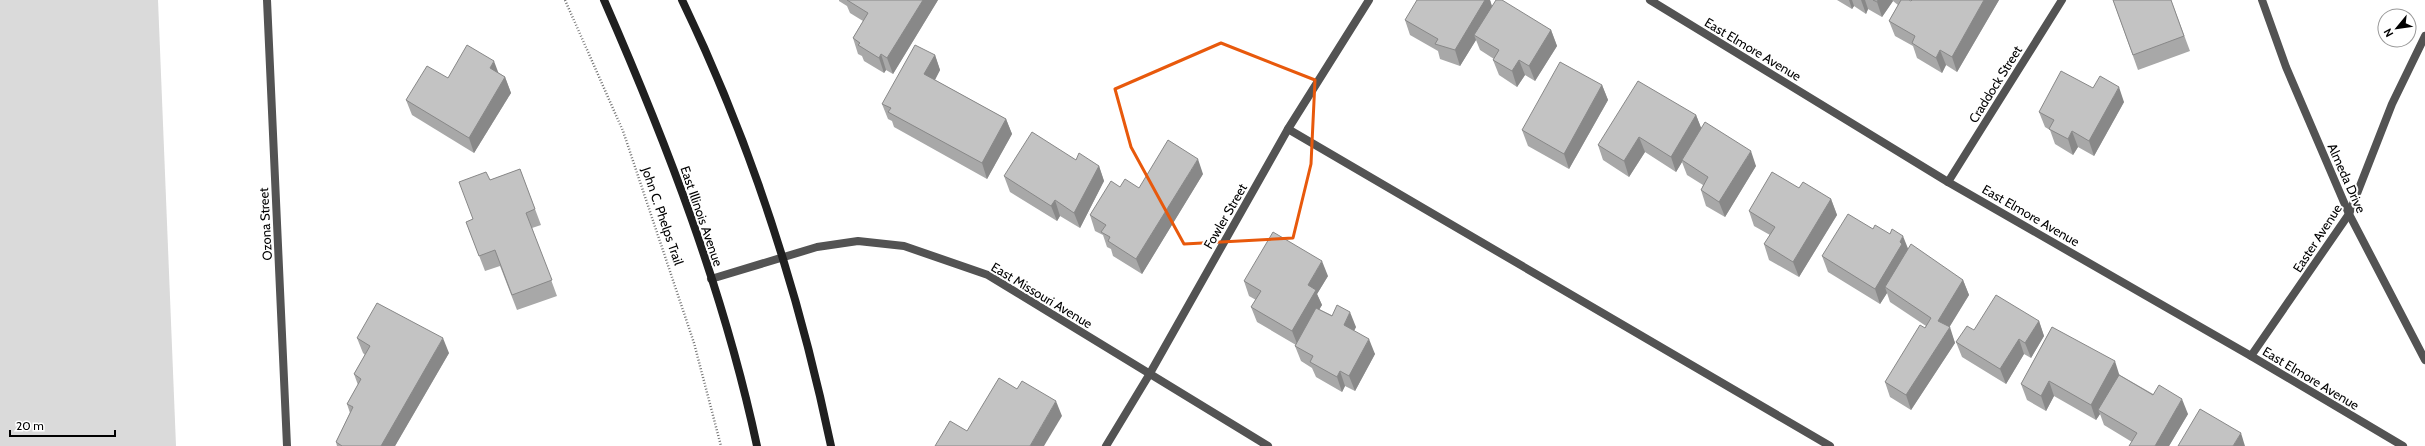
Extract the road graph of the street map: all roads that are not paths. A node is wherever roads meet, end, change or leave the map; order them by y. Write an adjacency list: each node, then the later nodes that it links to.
1 (267, 0): 17 (street, Ozona Street)
2 (604, 0): 13 (main road, East Illinois Avenue)
3 (682, 0): 12 (main road)
4 (1369, 0): 9 (street, Fowler Street)
5 (1650, 0): 10 (street, East Elmore Avenue)
6 (2062, 0): 10 (street, Craddock Street)
7 (2262, 0): 11 (street, Almeda Drive)
8 (2425, 36): 11 (street, Easter Avenue)
9 (1288, 129): 16 (street, Fowler Street); 22 (street)
10 (1948, 182): 14 (street, East Elmore Avenue)
11 (2349, 214): 14 (street, Easter Avenue); 15 (street, Almeda Drive)
12 (783, 257): 13 (street, East Missouri Avenue); 16 (street, East Missouri Avenue); 19 (main road)
13 (711, 278): 18 (main road, East Illinois Avenue)
14 (2251, 356): 23 (street, East Elmore Avenue)
15 (2425, 360)
16 (1149, 375): 20 (street, Fowler Street); 21 (street, East Missouri Avenue)
17 (287, 446)
18 (757, 446)
19 (831, 446)
20 (1106, 446)
21 (1268, 446)
22 (1830, 446)
23 (2403, 446)

